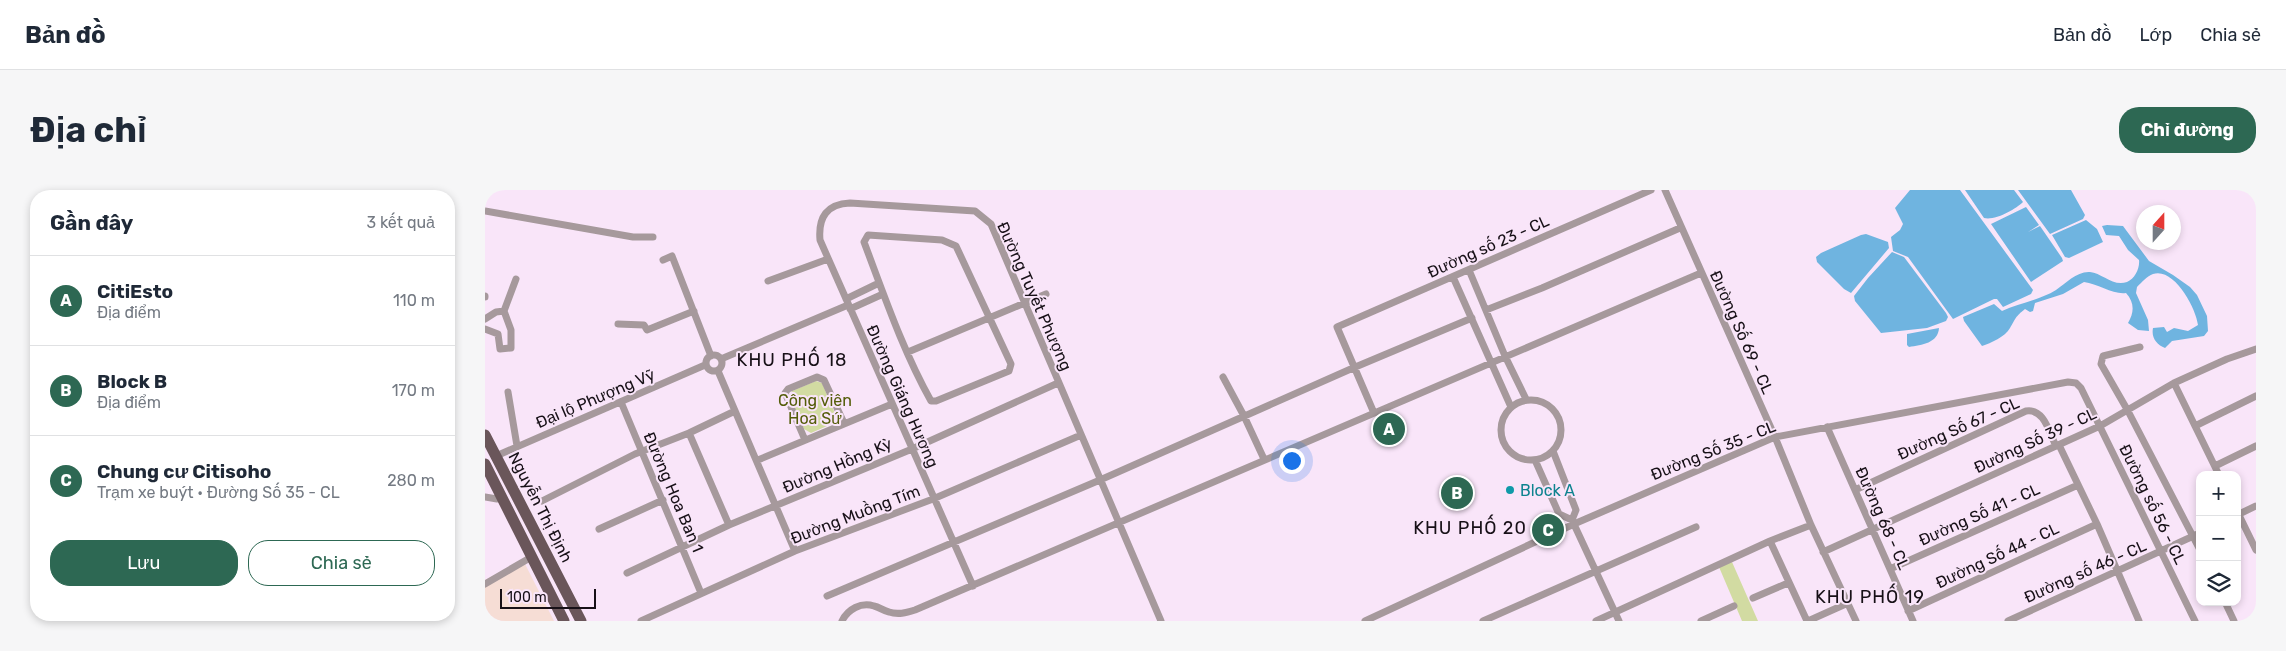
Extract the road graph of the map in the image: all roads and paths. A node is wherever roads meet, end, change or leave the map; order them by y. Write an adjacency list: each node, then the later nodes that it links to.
1 (1651, 190): 8 (street, Đường số 23 - CL)
2 (1665, 190): 4 (street, Đường Số 69 - CL)
3 (485, 211): 5 (street)
4 (1681, 228): 9 (street, Đường Số 69 - CL); 18 (street)
5 (653, 237)
6 (828, 259): 12 (street); 16 (street, Đường Tuyết Phượng); 17 (street, Đường Tuyết Phượng)
7 (663, 260): 20 (street)
8 (1469, 270): 10 (street, Đường số 23 - CL); 18 (street)
9 (1701, 273): 30 (street); 56 (street, Đường Số 69 - CL)
10 (1453, 278): 22 (street); 34 (street, Đường số 23 - CL)
11 (516, 279): 19 (street)
12 (768, 281)
13 (879, 283): 14 (street); 16 (street); 21 (street)
14 (883, 294): 16 (street); 28 (street)
15 (1046, 294): 17 (street)
16 (848, 304): 31 (street); 43 (street, Đường Giáng Hương)
17 (1024, 304): 21 (street); 37 (street, Đường Tuyết Phượng)
18 (1486, 310): 30 (street)
19 (504, 311): 23 (street); 25 (street)
20 (694, 311): 24 (street); 29 (street)
21 (989, 318): 28 (street); 28 (street)
22 (1472, 318): 32 (street); 34 (street)
23 (485, 320)
24 (619, 324)
25 (485, 329)
26 (2140, 347): 46 (street)
27 (2256, 349): 38 (street, Đường Số 39 - CL)
28 (908, 352)
29 (711, 356): 31 (street); 33 (street)
30 (1505, 356): 32 (street); 41 (street)
31 (721, 359): 35 (street)
32 (1491, 362): 44 (street); 47 (street)
33 (705, 365): 35 (street); 42 (street, Đại lộ Phượng Vỹ)
34 (1353, 368): 47 (street); 48 (street)
35 (718, 372): 45 (street)
36 (1223, 377): 48 (street)
37 (1058, 383): 55 (street, Đường Tuyết Phượng); 61 (street, Đường Hồng Kỳ)
38 (2174, 383): 46 (street, Đường Số 39 - CL); 51 (street)
39 (508, 392): 59 (street)
40 (2256, 396): 51 (street)
41 (1527, 400): 44 (street); 63 (street)
42 (621, 402): 59 (street, Đại lộ Phượng Vỹ); 64 (street, Đường Hoa Ban 1)
43 (892, 404): 49 (street); 61 (street, Đường Giáng Hương)
44 (1511, 407): 68 (street)
45 (735, 411): 53 (street); 66 (street)
46 (2128, 411): 50 (street, Đường Số 39 - CL); 92 (street)
47 (1374, 413): 67 (street)
48 (1244, 416): 67 (street); 73 (street)
49 (844, 423): 57 (street); 57 (street)
50 (2100, 426): 52 (street, Đường Số 35 - CL); 58 (street, Đường Số 39 - CL); 99 (street, Đường số 56 - CL)
51 (2195, 426): 70 (street)
52 (1827, 427): 56 (street, Đường Số 35 - CL); 75 (street, Đường 68 - CL)
53 (689, 433): 64 (street); 87 (street)
54 (485, 435): 65 (main road, Nguyễn Thị Định)
55 (1081, 435): 73 (street, Đường Tuyết Phượng); 77 (street, Đường Muồng Tím)
56 (1775, 437): 84 (street, Đường Số 35 - CL); 88 (street, Đường Số 69 - CL)
57 (805, 440): 66 (street)
58 (2058, 445): 74 (street); 75 (street, Đường Số 67 - CL); 91 (street, Đường Số 39 - CL)
59 (517, 446): 65 (street, Đại lộ Phượng Vỹ)
60 (2256, 446): 70 (street)
61 (912, 449): 77 (street, Đường Giáng Hương); 80 (street, Đường Hồng Kỳ)
62 (485, 450): 118 (main road, Nguyễn Thị Định)
63 (1553, 451): 68 (street); 84 (street)
64 (642, 453): 78 (street); 79 (street, Đường Hoa Ban 1)
65 (496, 456): 119 (main road, Nguyễn Thị Định)
66 (758, 460): 80 (street)
67 (1264, 460): 85 (street)
68 (1535, 460): 84 (street)
69 (485, 464): 76 (main road, Nguyễn Thị Định)
70 (2215, 466): 71 (street)
71 (2217, 471)
72 (485, 477): 76 (main road, Nguyễn Thị Định)
73 (1100, 480): 85 (street, Đường Tuyết Phượng); 93 (street)
74 (2078, 485): 86 (street); 101 (street, Đường Số 41 - CL)
75 (1855, 490): 91 (street, Đường 68 - CL)
76 (495, 498): 100 (main road, Nguyễn Thị Định)
77 (933, 499): 93 (street, Đường Giáng Hương); 97 (street, Đường Muồng Tím)
78 (542, 500)
79 (663, 500): 90 (street); 95 (street, Đường Hoa Ban 1)
80 (776, 506): 87 (street, Đường Hồng Kỳ); 97 (street)
81 (2256, 506): 82 (street)
82 (2241, 512)
83 (2239, 516): 96 (street)
84 (1573, 522): 103 (street); 123 (street, Đường Số 35 - CL)
85 (1119, 523): 107 (street); 122 (street, Đường Tuyết Phượng)
86 (2097, 524): 102 (street); 114 (street, Đường Số 44 - CL)
87 (729, 525): 95 (street, Đường Hồng Kỳ)
88 (1811, 525): 94 (street); 98 (street, Đường Số 69 - CL)
89 (1696, 527): 103 (street)
90 (599, 529)
91 (1872, 529): 98 (street, Đường Số 39 - CL); 101 (street, Đường 68 - CL)
92 (2196, 535): 99 (street, Đường số 46 - CL)
93 (953, 541): 107 (street, Đường Giáng Hương); 109 (street)
94 (1770, 541): 105 (street); 115 (street)
95 (683, 546): 104 (street, Đường Hồng Kỳ); 108 (street, Đường Hoa Ban 1)
96 (2256, 550)
97 (795, 551): 108 (street, Đường Muồng Tím)
98 (1823, 552): 111 (street, Đường Số 69 - CL)
99 (2160, 553): 102 (street, Đường số 46 - CL); 133 (street, Đường số 56 - CL)
100 (530, 558): 106 (street); 116 (main road, Nguyễn Thị Định); 117 (main road, Nguyễn Thị Định)
101 (1890, 569): 114 (street, Đường 68 - CL)
102 (2118, 571): 131 (street, Đường số 46 - CL); 132 (street)
103 (1595, 572): 115 (street); 124 (street)
104 (627, 573)
105 (1788, 583): 110 (street); 128 (street)
106 (485, 584)
107 (973, 586): 121 (street)
108 (701, 593): 120 (street, Đường Muồng Tím)
109 (827, 596)
110 (1753, 598)
111 (1848, 603): 128 (street); 129 (street, Đường Số 69 - CL)
112 (1734, 606): 127 (street)
113 (2227, 606): 134 (street)
114 (1908, 611): 130 (street, Đường 68 - CL)
115 (1615, 612): 125 (street); 126 (street)
116 (560, 621)
117 (564, 621)
118 (574, 621)
119 (581, 621)
120 (641, 621)
121 (842, 621)
122 (1161, 621)
123 (1365, 621)
124 (1483, 621)
125 (1595, 621)
126 (1619, 621)
127 (1701, 621)
128 (1807, 621)
129 (1856, 621)
130 (1913, 621)
131 (2008, 621)
132 (2139, 621)
133 (2195, 621)
134 (2234, 621)

